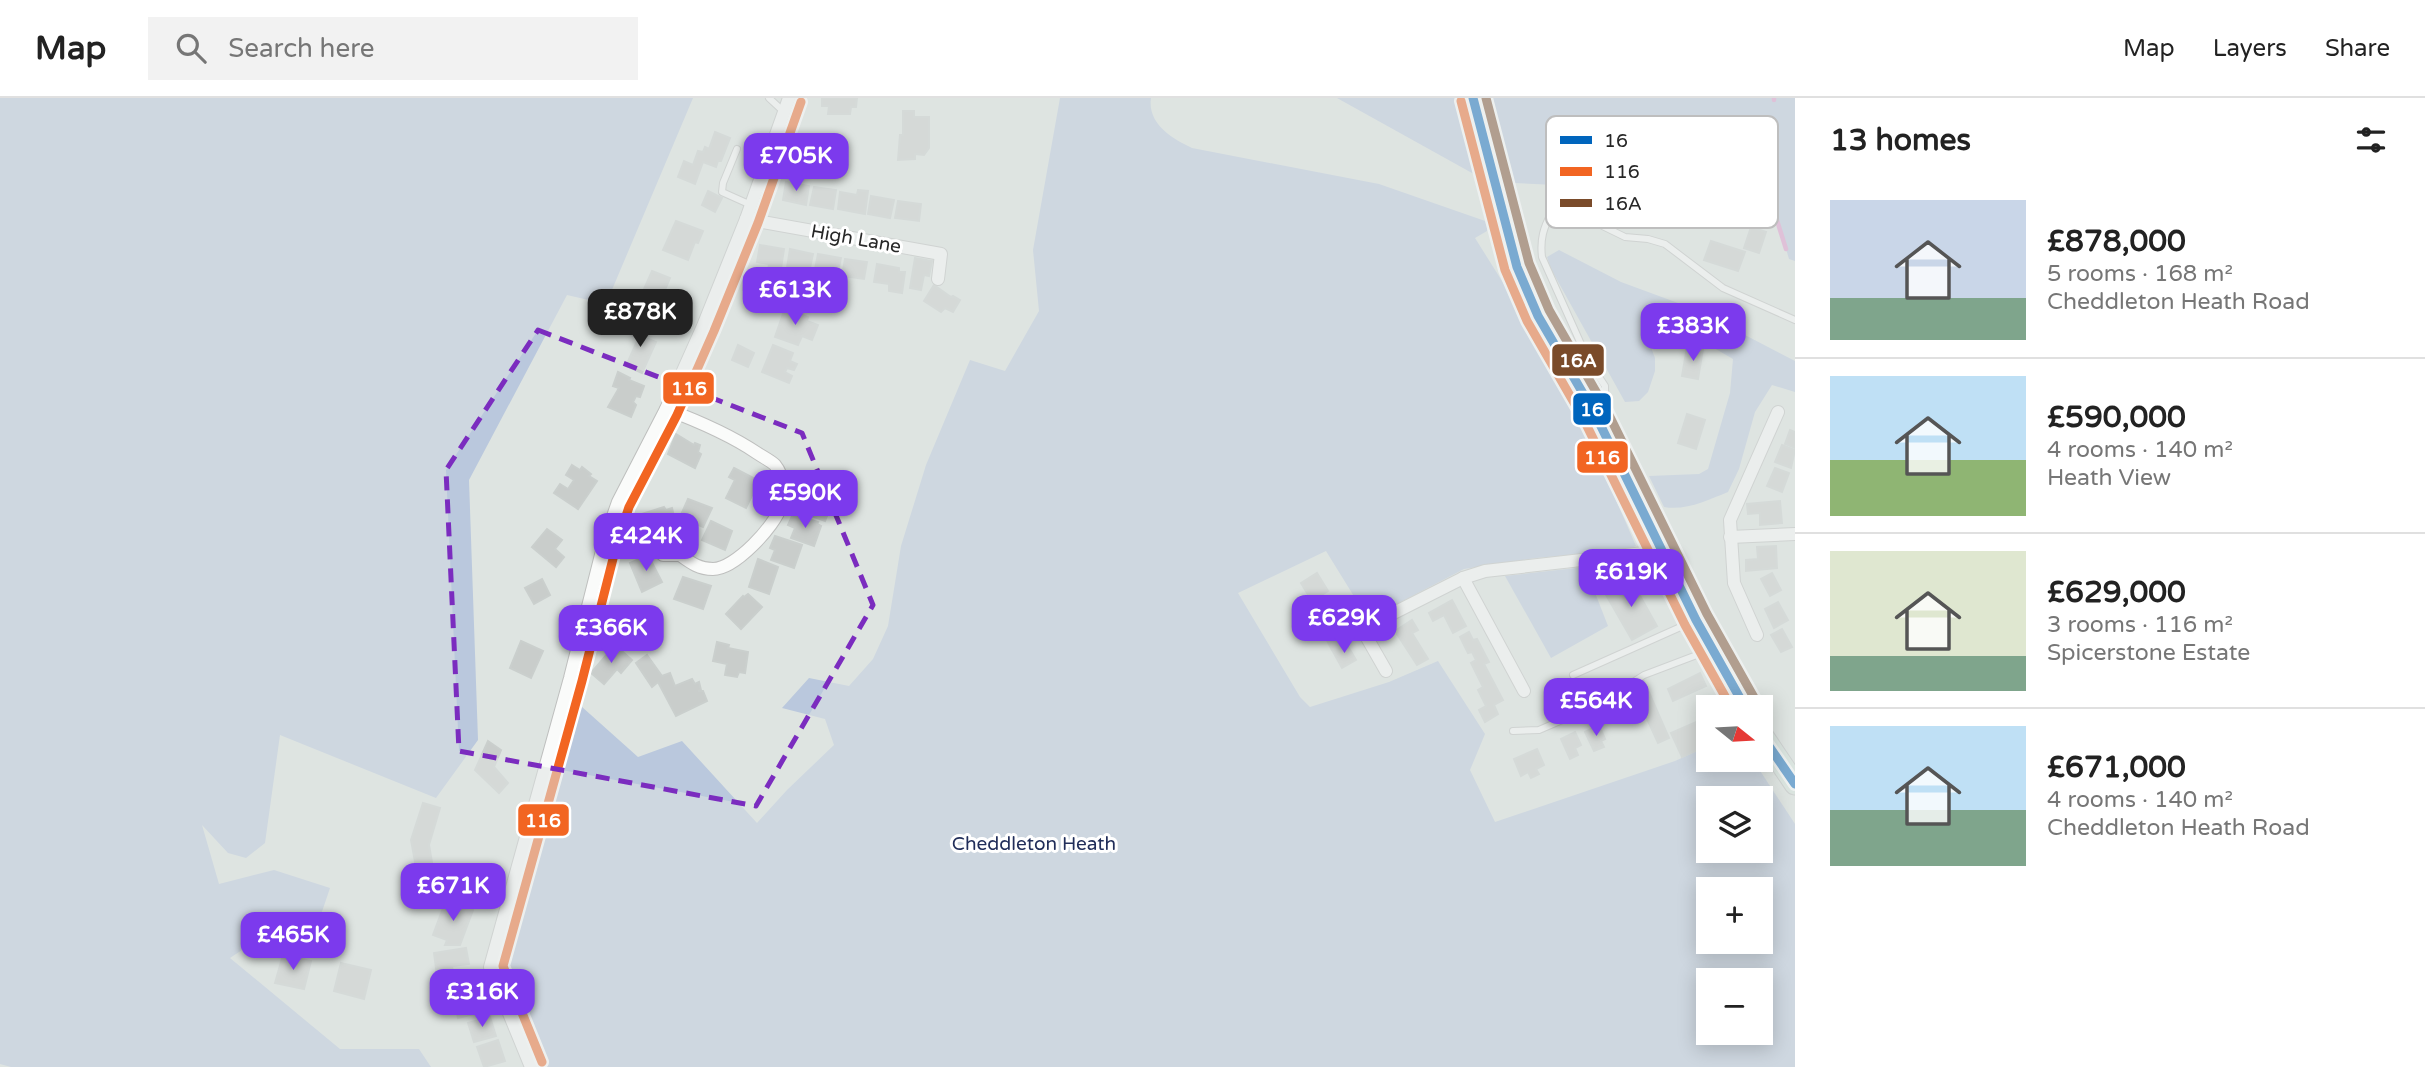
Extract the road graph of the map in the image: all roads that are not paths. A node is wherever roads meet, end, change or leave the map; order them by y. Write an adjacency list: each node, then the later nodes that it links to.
1 (769, 98): 4 (lane)
2 (789, 98): 4 (street)
3 (1473, 98): 14 (highway)
4 (784, 111): 6 (street)
5 (737, 149): 6 (lane)
6 (751, 205): 7 (street)
7 (746, 219): 10 (street, High Lane); 12 (street)
8 (1546, 224): 14 (lane)
9 (1608, 228): 11 (lane)
10 (938, 279)
11 (1795, 320)
12 (666, 410): 20 (street); 33 (street)
13 (1778, 412): 16 (street)
14 (1595, 414): 18 (highway)
15 (1795, 534): 16 (street)
16 (1730, 537): 23 (street)
17 (690, 540): 20 (street)
18 (1661, 551): 21 (street); 22 (highway)
19 (663, 555): 20 (street)
20 (680, 555)
21 (1463, 578): 25 (street); 27 (street)
22 (1696, 620): 24 (highway); 26 (lane)
23 (1757, 635)
24 (1712, 650): 28 (highway); 29 (lane)
25 (1386, 671)
26 (1573, 675)
27 (1524, 691)
28 (1738, 695)
29 (1513, 732)
30 (1773, 745): 31 (highway)
31 (1788, 759): 32 (highway)
32 (1795, 784)
33 (531, 1067)

